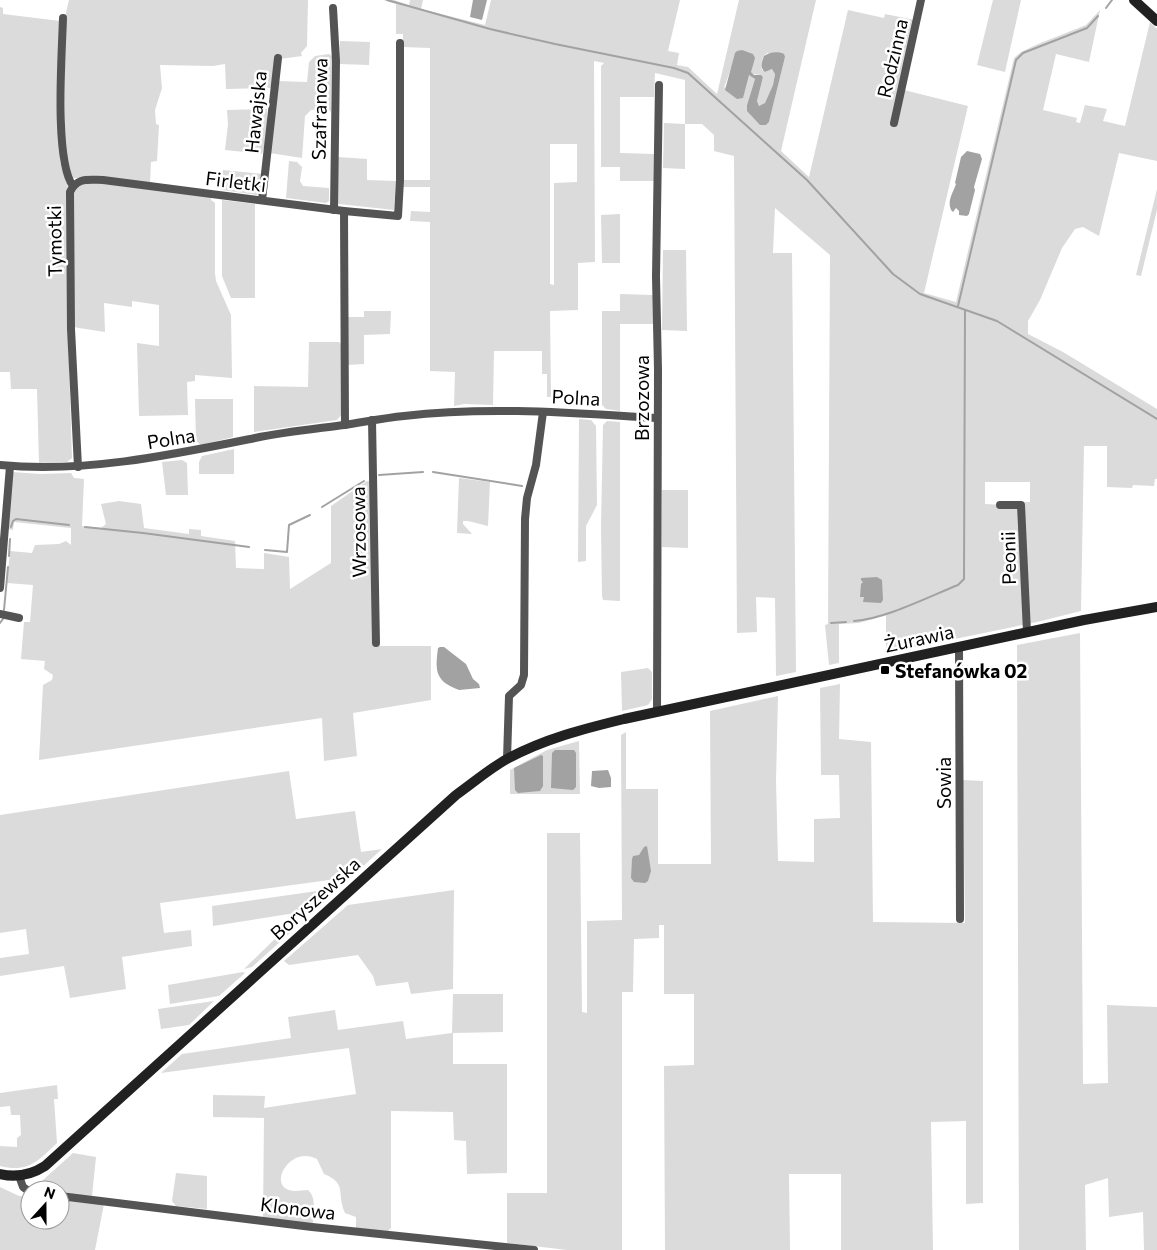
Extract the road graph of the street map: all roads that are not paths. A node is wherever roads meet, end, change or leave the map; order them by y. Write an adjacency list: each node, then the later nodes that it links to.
1 (921, 0): 9 (street, Rodzinna)
2 (1134, 0): 5 (main road)
3 (333, 8): 12 (street, Szafranowa)
4 (63, 18): 10 (street, Tymotki)
5 (1157, 21)
6 (400, 43): 13 (street, Firletki)
7 (278, 58): 11 (street, Hawajska)
8 (660, 86): 15 (street, Brzozowa)
9 (894, 123)
10 (73, 186): 11 (street, Firletki); 20 (street, Tymotki)
11 (262, 200): 12 (street, Firletki)
12 (334, 210): 13 (street, Firletki)
13 (344, 211): 17 (street)
14 (543, 412): 15 (street, Polna); 16 (street, Polna); 31 (street)
15 (657, 418): 30 (street, Brzozowa)
16 (372, 420): 17 (street, Polna); 27 (street, Wrzosowa)
17 (345, 425): 20 (street, Polna)
18 (0, 465): 19 (street, Polna)
19 (10, 466): 20 (street, Polna); 22 (street)
20 (78, 467)
21 (1000, 504): 26 (street, Peonii)
22 (0, 588)
23 (1157, 607): 26 (main road, Żurawia)
24 (0, 614): 25 (street)
25 (19, 618)
26 (1027, 632): 28 (main road, Żurawia)
27 (376, 643)
28 (958, 647): 29 (main road, Żurawia); 32 (street, Sowia)
29 (689, 705): 30 (main road, Boryszewska)
30 (657, 712): 31 (main road, Boryszewska)
31 (507, 759): 34 (main road, Boryszewska)
32 (960, 919)
33 (0, 1174): 34 (main road, Boryszewska)
34 (19, 1176): 35 (street)
35 (20, 1180)
36 (70, 1197): 37 (street, Klonowa)
37 (534, 1250)

